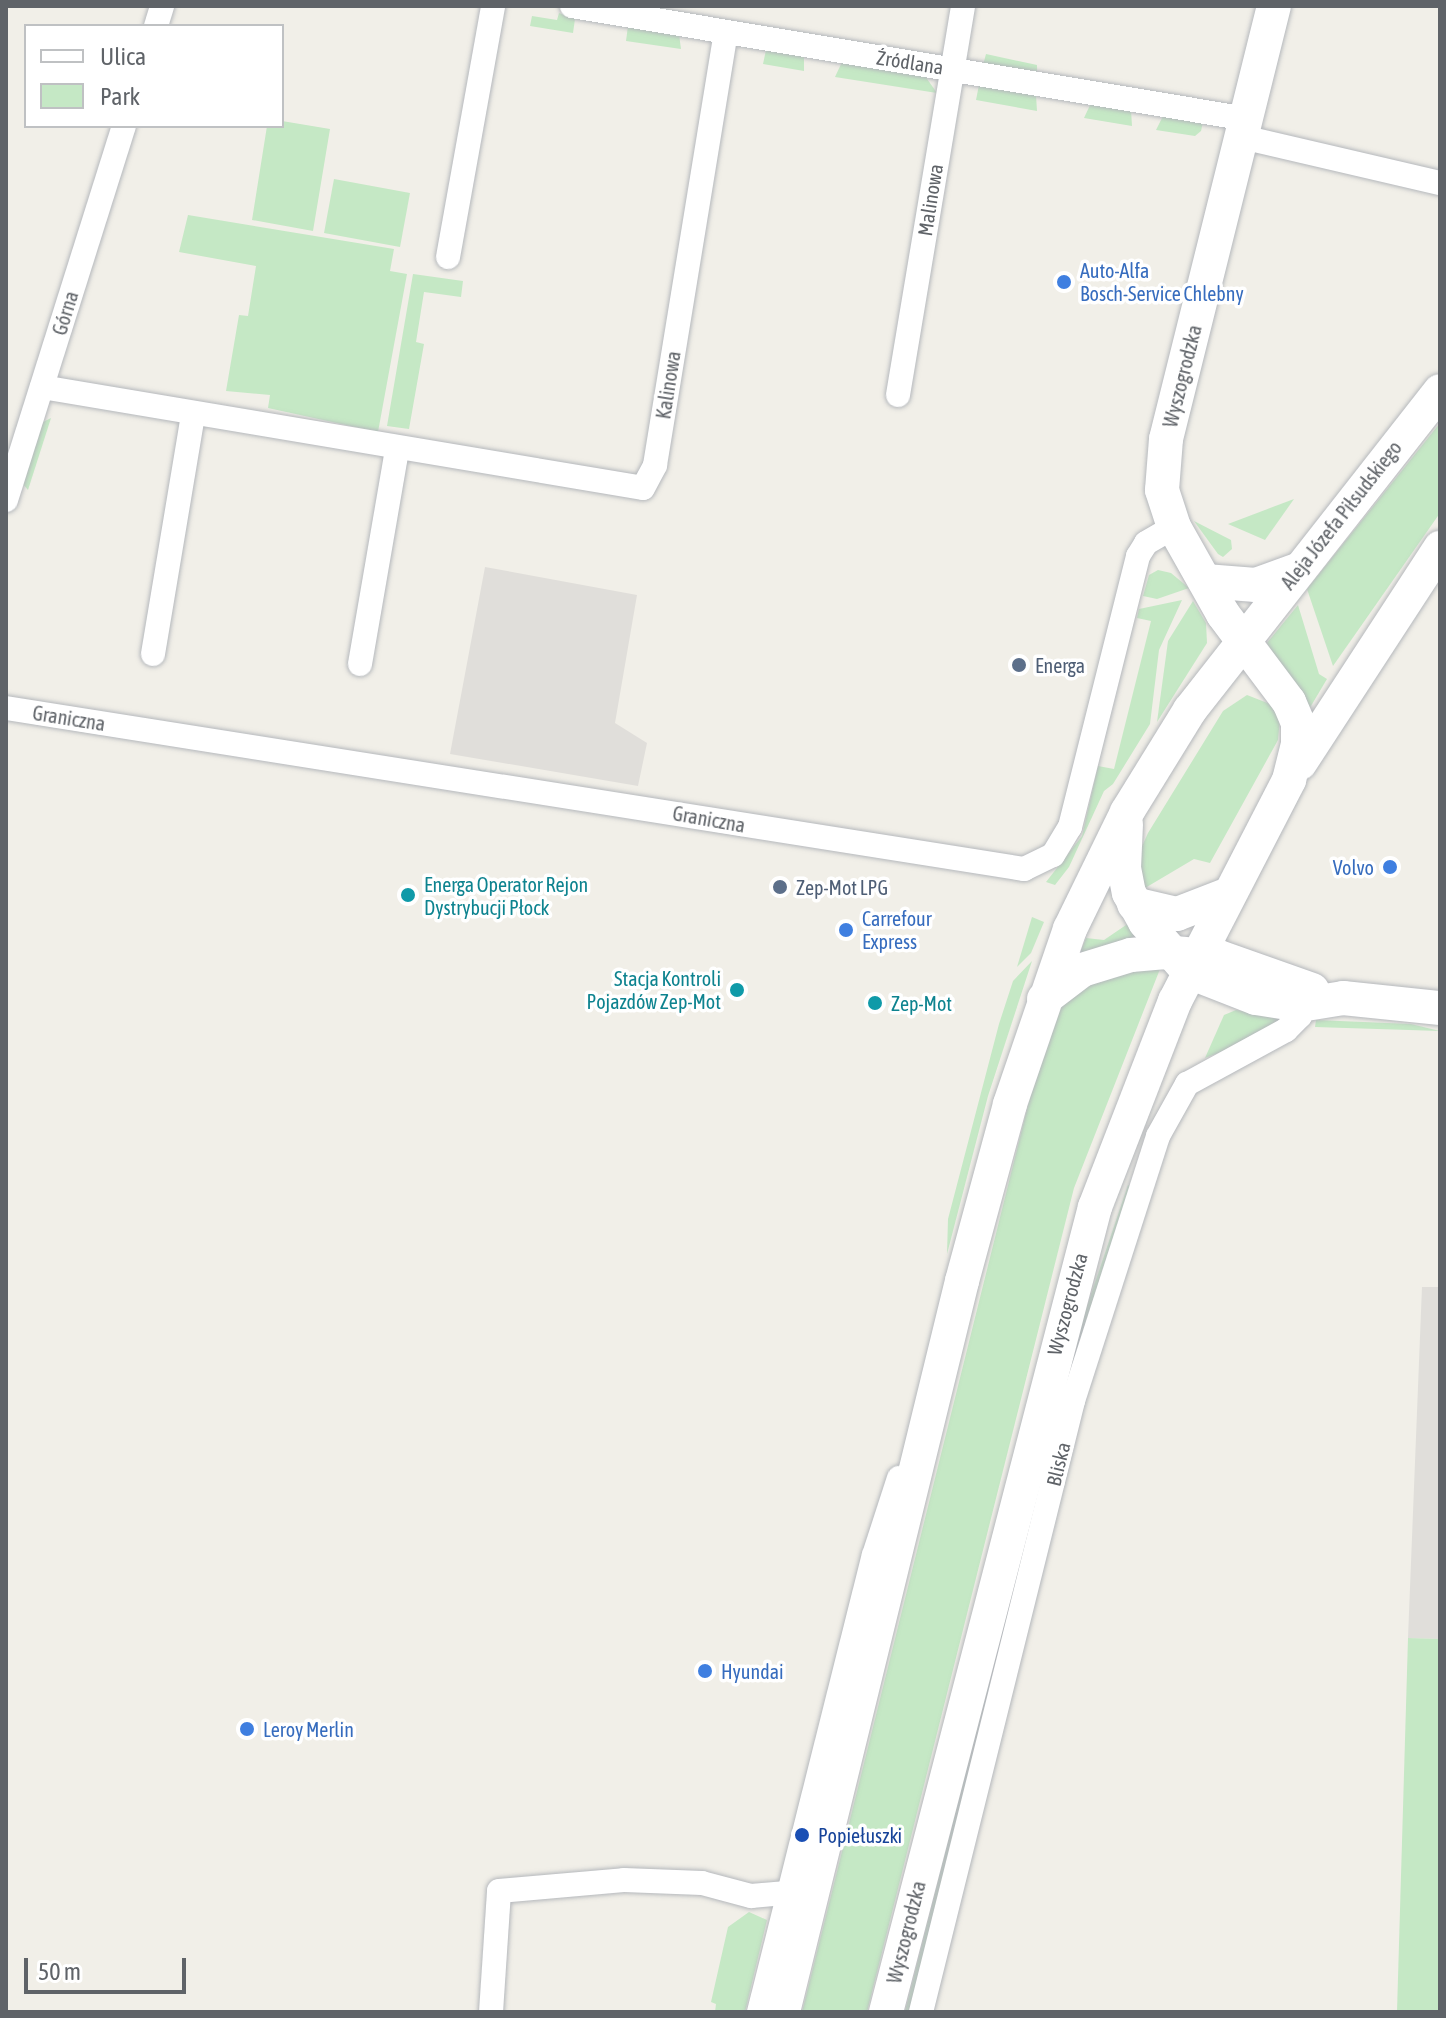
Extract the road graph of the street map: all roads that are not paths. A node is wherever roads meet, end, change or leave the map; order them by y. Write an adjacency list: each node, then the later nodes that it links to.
1 (493, 6): 11 (street)
2 (572, 6): 5 (street, Źródlana)
3 (963, 6): 7 (street, Malinowa)
4 (1274, 6): 9 (main road, Wyszogrodzka)
5 (658, 13): 6 (street, Źródlana)
6 (726, 33): 7 (street, Źródlana); 16 (street, Kalinowa)
7 (952, 69): 9 (street, Źródlana); 14 (street, Malinowa)
8 (123, 128): 12 (street, Górna)
9 (1244, 128): 10 (street, Źródlana); 18 (main road, Wyszogrodzka)
10 (1440, 183)
11 (448, 257)
12 (42, 387): 15 (street, Kalinowa); 17 (street, Górna)
13 (1440, 391): 20 (main road, Aleja Józefa Piłsudskiego)
14 (898, 395)
15 (193, 415): 16 (street, Kalinowa); 23 (street)
16 (397, 449): 24 (street)
17 (6, 500)
18 (1174, 527): 21 (main road, Wyszogrodzka); 25 (street, Graniczna)
19 (1440, 548): 26 (main road)
20 (1298, 569): 21 (main road); 22 (main road, Aleja Józefa Piłsudskiego)
21 (1205, 581): 22 (main road, Wyszogrodzka)
22 (1241, 640): 26 (main road, Wyszogrodzka); 27 (main road)
23 (153, 654)
24 (360, 664)
25 (6, 708)
26 (1289, 780): 28 (main road, Wyszogrodzka)
27 (1127, 812): 29 (main road); 32 (main road)
28 (1229, 894): 29 (main road); 30 (main road, Wyszogrodzka)
29 (1134, 904): 30 (main road)
30 (1185, 959): 31 (main road); 32 (main road); 39 (main road, Wyszogrodzka)
31 (1306, 996): 33 (main road); 40 (street, Bliska)
32 (1042, 1000): 34 (main road)
33 (1440, 1008)
34 (962, 1281): 35 (street); 38 (main road)
35 (787, 1893): 36 (street); 37 (street)
36 (491, 2012)
37 (759, 2012)
38 (783, 2012)
39 (886, 2012)
40 (921, 2012)

